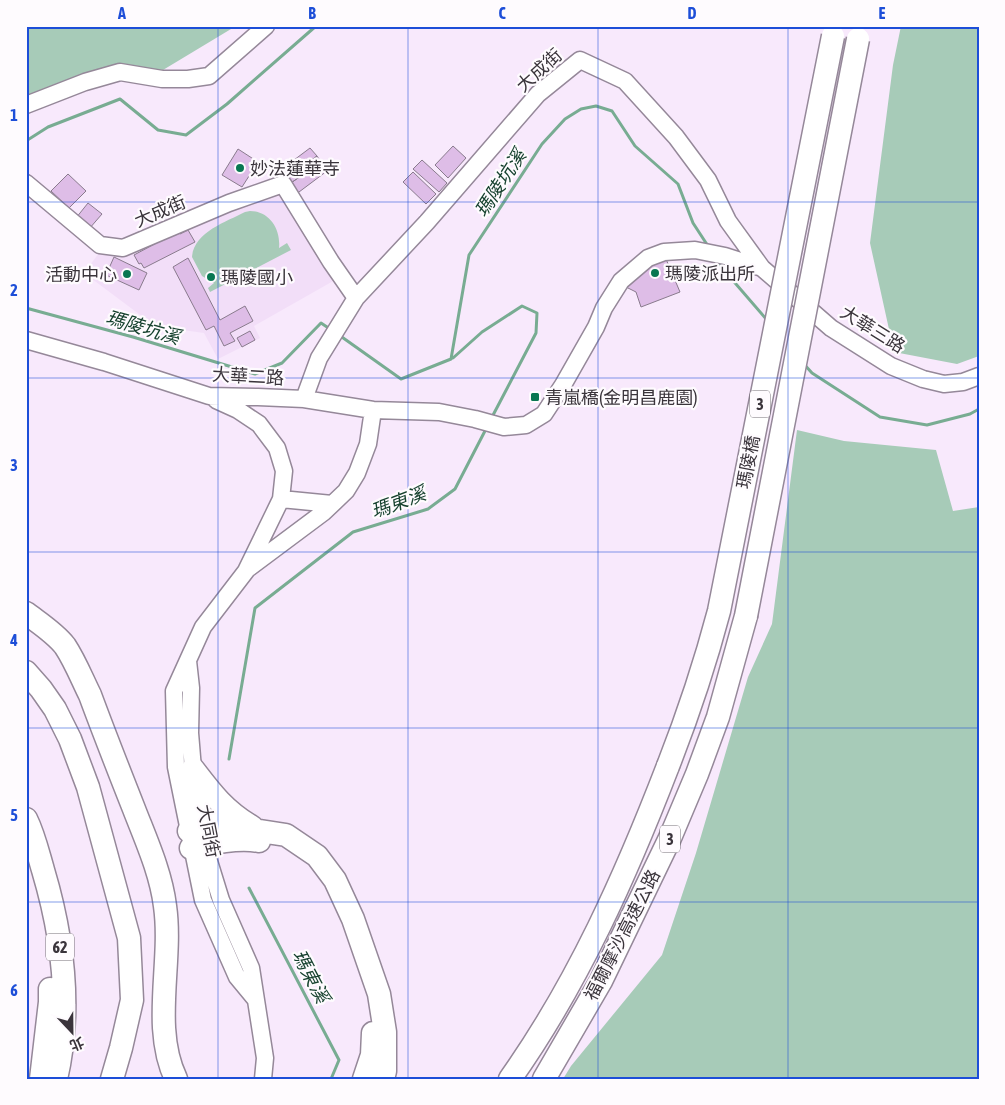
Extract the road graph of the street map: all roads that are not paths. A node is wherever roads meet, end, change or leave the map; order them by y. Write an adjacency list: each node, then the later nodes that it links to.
1 (266, 26): 4 (street)
2 (833, 31): 20 (highway, 瑪陵橋 / 3, bridge)
3 (859, 33): 17 (highway, 瑪陵橋 / 3, bridge)
4 (26, 105)
5 (26, 183): 7 (street, 大成街)
6 (762, 268): 7 (street, 大成街); 9 (street, 大華三路); 12 (street, 大華二路)
7 (356, 298): 11 (street, 大成街)
8 (26, 340): 10 (street, 大華二路)
9 (979, 376)
10 (209, 396): 11 (street, 大華二路); 13 (street)
11 (304, 399): 12 (street, 大華二路)
12 (373, 410): 14 (street)
13 (281, 499): 14 (street); 15 (street)
14 (332, 504): 15 (street)
15 (246, 570): 18 (street, 大同街)
16 (26, 613): 29 (highway)
17 (746, 616): 34 (highway, 福爾摩沙高速公路 / 3)
18 (187, 659): 21 (street, 大同街); 24 (street, 大同街)
19 (26, 672): 28 (highway)
20 (668, 766): 33 (highway, 福爾摩沙高速公路 / 3)
21 (193, 769): 23 (highway); 24 (street, 大同街)
22 (26, 819): 27 (highway, 62)
23 (258, 830): 24 (highway); 32 (highway)
24 (196, 838): 30 (street, 大同街); 31 (highway)
25 (26, 858): 26 (highway, 62)
26 (41, 1079)
27 (56, 1079)
28 (112, 1079)
29 (176, 1079)
30 (263, 1079)
31 (364, 1079)
32 (383, 1079)
33 (510, 1079)
34 (544, 1079)

